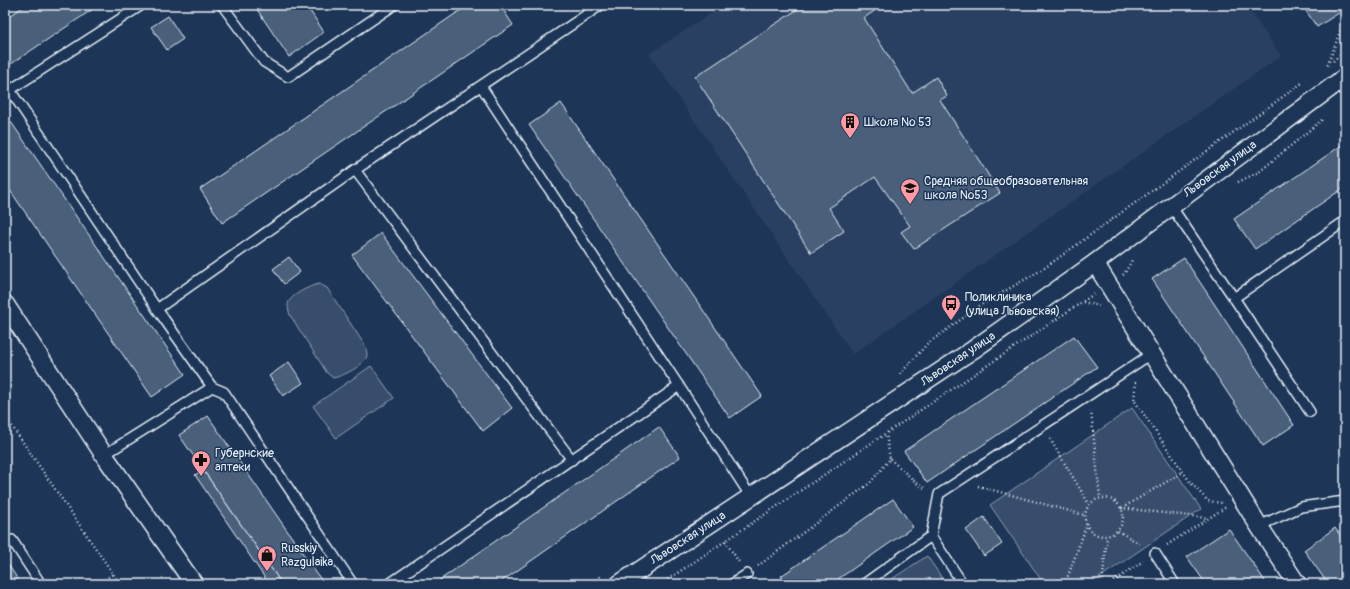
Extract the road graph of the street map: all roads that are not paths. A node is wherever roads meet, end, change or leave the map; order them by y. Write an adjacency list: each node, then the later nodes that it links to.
1 (142, 5): 7 (lane)
2 (222, 5): 3 (lane)
3 (394, 5)
4 (601, 5): 6 (lane)
5 (1345, 77): 9 (street, Львовская улица)
6 (481, 86): 8 (lane); 16 (lane)
7 (7, 91): 14 (lane)
8 (355, 170): 14 (lane); 20 (lane)
9 (1171, 206): 11 (street, Львовская улица); 12 (lane)
10 (1345, 221): 12 (lane)
11 (1095, 263): 15 (street); 21 (street, Львовская улица)
12 (1234, 298): 18 (lane)
13 (5, 304): 19 (street)
14 (157, 309): 17 (lane)
15 (1145, 358): 23 (street); 24 (lane)
16 (680, 386): 20 (lane); 21 (lane)
17 (212, 387): 19 (lane); 30 (lane)
18 (1310, 412)
19 (104, 455): 29 (street)
20 (572, 460): 31 (lane)
21 (752, 497): 32 (street, Львовская улица)
22 (1345, 501): 23 (lane)
23 (1259, 526): 37 (street)
24 (931, 536): 34 (lane); 35 (lane)
25 (12, 540): 28 (lane)
26 (1155, 553): 36 (lane)
27 (747, 574): 33 (lane)
28 (41, 584)
29 (194, 584)
30 (353, 584)
31 (389, 584)
32 (619, 584)
33 (732, 584)
34 (864, 584)
35 (963, 584)
36 (1175, 584)
37 (1297, 584)

